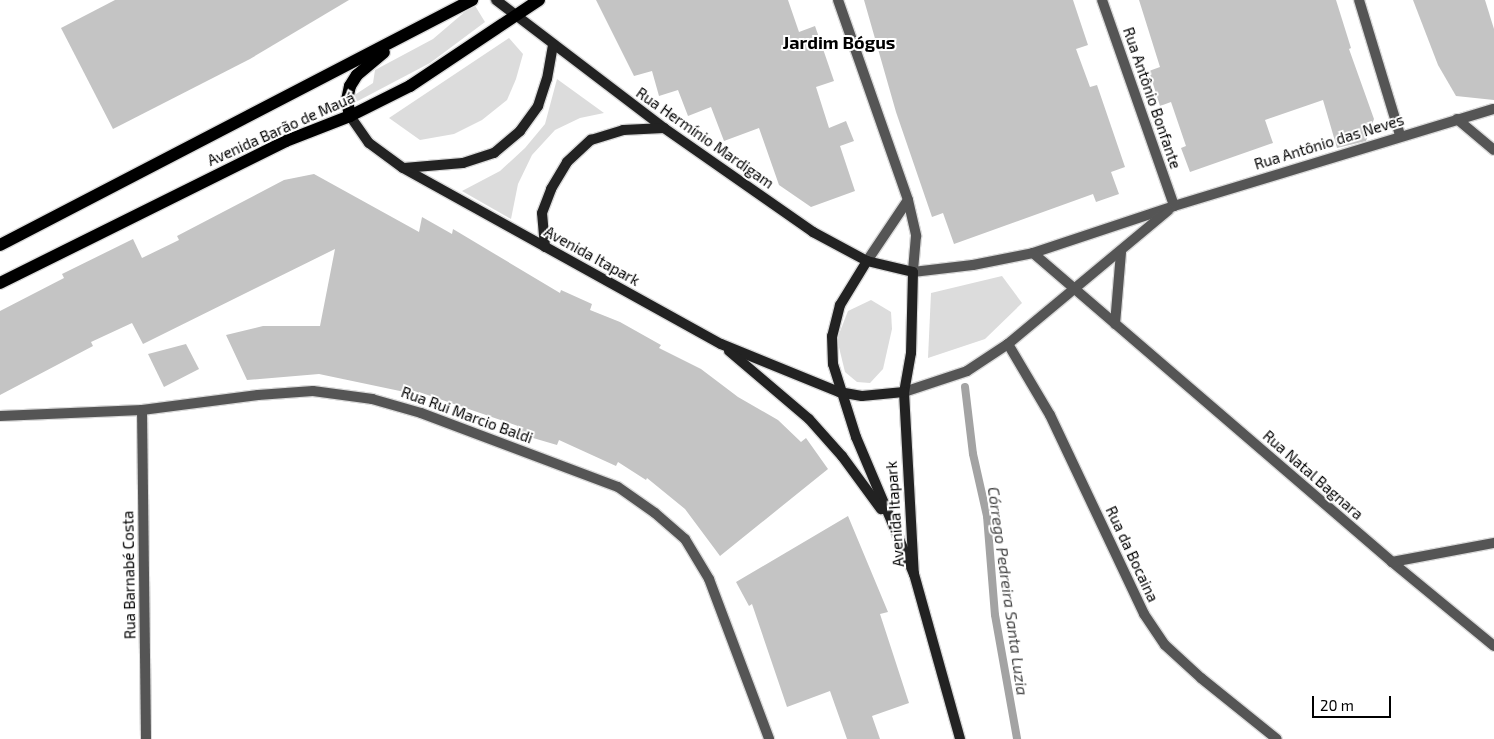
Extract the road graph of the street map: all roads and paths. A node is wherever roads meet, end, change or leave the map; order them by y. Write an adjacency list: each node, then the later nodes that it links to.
1 (472, 0): 8 (main road, Avenida Barão de Mauá)
2 (496, 0): 7 (main road, Rua Hermínio Mardigam)
3 (538, 0): 7 (main road, Avenida Barão de Mauá)
4 (838, 0): 17 (street)
5 (1102, 0): 18 (street, Rua Antônio Bonfante)
6 (1359, 0): 14 (street)
7 (514, 16): 9 (main road, Rua Hermínio Mardigam); 11 (main road, Avenida Barão de Mauá)
8 (418, 27): 11 (main road); 19 (main road, Avenida Barão de Mauá)
9 (553, 45): 13 (main road, Rua Hermínio Mardigam); 16 (main road)
10 (1494, 109): 12 (street, Rua Antônio das Neves)
11 (350, 116): 16 (main road, Avenida Itapark); 25 (main road, Avenida Barão de Mauá)
12 (1457, 119): 14 (street, Rua Antônio das Neves); 15 (street)
13 (664, 128): 20 (main road); 23 (main road, Rua Hermínio Mardigam)
14 (1400, 135): 18 (street, Rua Antônio das Neves)
15 (1494, 150)
16 (403, 168): 20 (main road, Avenida Itapark)
17 (908, 200): 23 (street); 24 (street)
18 (1174, 206): 21 (street, Rua Antônio das Neves); 22 (street, Rua Antônio das Neves)
19 (0, 245)
20 (545, 247): 28 (main road, Avenida Itapark)
21 (1121, 252): 26 (street, Rua Antônio das Neves); 27 (street)
22 (1034, 253): 24 (street, Rua Antônio das Neves); 26 (street, Rua Natal Bagnara)
23 (867, 260): 24 (main road, Rua Hermínio Mardigam); 30 (main road, Avenida Itapark)
24 (913, 272): 31 (main road, Avenida Itapark)
25 (0, 284)
26 (1078, 289): 27 (street, Rua Natal Bagnara); 29 (street, Rua Antônio das Neves)
27 (1115, 324): 36 (street, Rua Natal Bagnara)
28 (721, 344): 30 (main road, Avenida Itapark); 34 (main road)
29 (1008, 344): 31 (street, Rua Antônio das Neves); 42 (street, Rua da Bocaina)
30 (839, 392): 31 (main road, Avenida Itapark); 34 (main road, Avenida Itapark)
31 (904, 392): 37 (main road, Avenida Itapark)
32 (142, 410): 33 (street, Rua Rui Marcio Baldi); 39 (street, Rua Barnabé Costa); 40 (street, Rua Rui Marcio Baldi)
33 (0, 416)
34 (891, 523): 37 (main road, Avenida Itapark)
35 (1494, 543): 36 (street)
36 (1392, 562): 38 (street, Rua Natal Bagnara)
37 (914, 574): 41 (main road, Avenida Itapark)
38 (1494, 646)
39 (146, 739)
40 (769, 739)
41 (960, 739)
42 (1277, 739)

